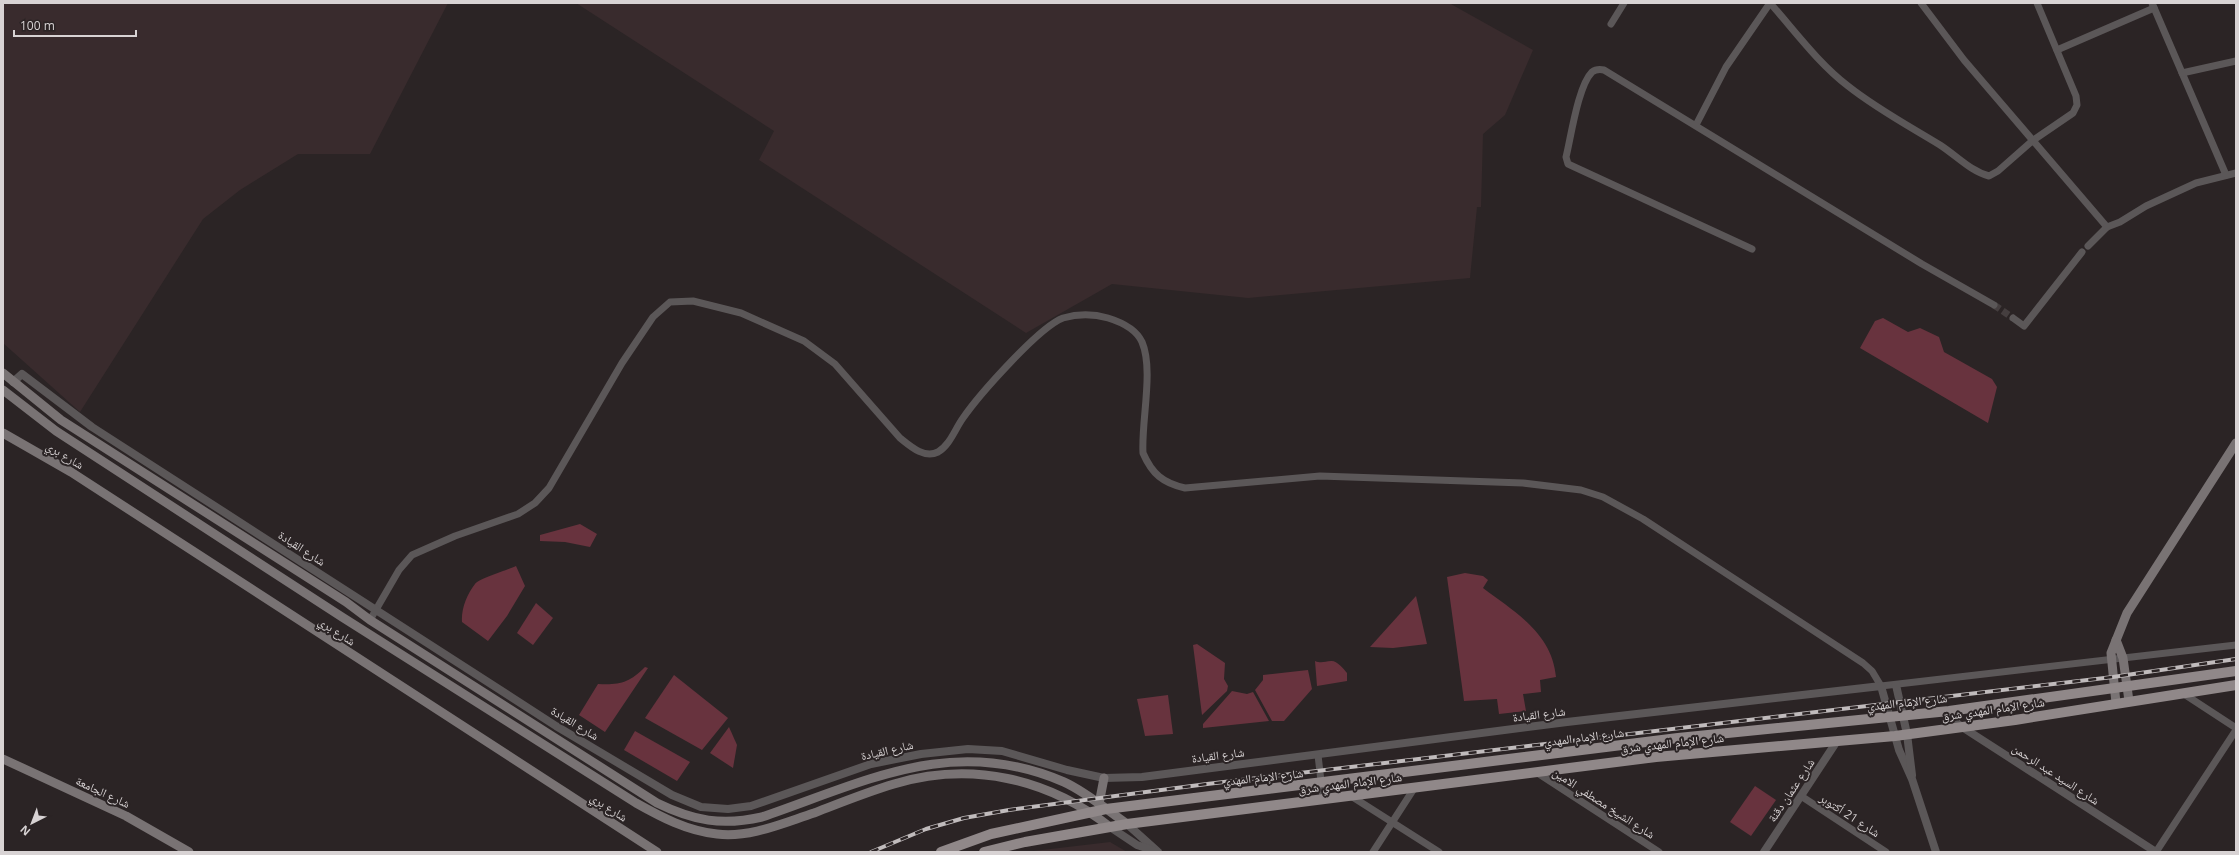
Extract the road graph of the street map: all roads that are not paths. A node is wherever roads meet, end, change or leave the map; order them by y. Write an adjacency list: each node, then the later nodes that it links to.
1 (1624, 3): 6 (street)
2 (1770, 3): 10 (street); 11 (street)
3 (1921, 3): 11 (street)
4 (2037, 3): 7 (street)
5 (2153, 5): 7 (street); 9 (street)
6 (1611, 24)
7 (2057, 50): 11 (street)
8 (2236, 61): 9 (street)
9 (2182, 73): 13 (street)
10 (1696, 125): 16 (street); 18 (street)
11 (2032, 141): 14 (street)
12 (2236, 173): 13 (street)
13 (2226, 175): 14 (street)
14 (2107, 227): 15 (street)
15 (2088, 246)
16 (1752, 250)
17 (2082, 252): 19 (street)
18 (1994, 305)
19 (2013, 318)
20 (3, 373): 21 (main road, شارع القيادة)
21 (13, 382): 22 (main road); 25 (street, شارع القيادة); 26 (main road, شارع القيادة)
22 (4, 392): 45 (main road)
23 (3, 433): 66 (main road, شارع بري)
24 (2236, 443): 27 (main road)
25 (376, 610): 26 (street); 34 (street); 40 (street, شارع القيادة)
26 (370, 620): 43 (main road, شارع القيادة)
27 (2116, 640): 29 (main road); 30 (main road)
28 (2236, 646): 29 (street)
29 (2124, 658): 30 (street); 35 (main road)
30 (2111, 660): 32 (street); 36 (main road)
31 (2236, 671): 35 (main road, شارع الإمام المهدي)
32 (1896, 685): 34 (street); 42 (street)
33 (2236, 685): 37 (main road, شارع الإمام المهدي شرق)
34 (1881, 686): 44 (street); 51 (street, شارع القيادة)
35 (2126, 686): 36 (main road, شارع الإمام المهدي); 38 (main road)
36 (2114, 687): 39 (main road); 41 (main road, شارع الإمام المهدي)
37 (2184, 694): 38 (main road, شارع الإمام المهدي شرق); 47 (street)
38 (2129, 702): 39 (main road, شارع الإمام المهدي شرق)
39 (2116, 703): 46 (main road, شارع الإمام المهدي شرق)
40 (526, 707): 43 (street); 54 (street, شارع القيادة)
41 (1949, 711): 42 (main road, شارع الإمام المهدي); 46 (street, شارع السيد عبد الرحمن)
42 (1903, 715): 44 (main road, شارع الإمام المهدي); 48 (street)
43 (521, 716): 45 (street); 61 (main road, شارع القيادة)
44 (1889, 716): 49 (street); 56 (main road, شارع الإمام المهدي)
45 (514, 727): 62 (main road)
46 (1962, 727): 48 (main road, شارع الإمام المهدي شرق); 79 (street, شارع السيد عبد الرحمن)
47 (2236, 729): 79 (street)
48 (1907, 734): 49 (main road, شارع الإمام المهدي شرق); 55 (street)
49 (1895, 736): 50 (main road, شارع الإمام المهدي شرق); 55 (street)
50 (1837, 741): 53 (main road, شارع الإمام المهدي شرق); 59 (street, شارع عثمان دقنة)
51 (1318, 755): 54 (street, شارع القيادة); 56 (street)
52 (3, 759): 67 (main road, شارع الجامعة)
53 (1536, 772): 57 (main road, شارع الإمام المهدي شرق); 75 (street, شارع الشيخ مصطفي الامين)
54 (1104, 778): 61 (main road)
55 (1912, 780): 78 (street)
56 (1321, 784): 60 (street); 61 (main road, شارع الإمام المهدي)
57 (1415, 788): 58 (main road, شارع الإمام المهدي شرق); 63 (street)
58 (1351, 796): 60 (main road, شارع الإمام المهدي شرق); 63 (street)
59 (1801, 796): 76 (street, شارع عثمان دقنة); 77 (street, شارع 21 أكتوبر)
60 (1323, 799): 64 (main road, شارع الإمام المهدي شرق)
61 (1103, 807): 62 (main road, شارع الإمام المهدي); 64 (main road, شارع القيادة)
62 (1093, 814): 65 (main road); 70 (main road, شارع الإمام المهدي)
63 (1392, 822): 73 (street); 74 (street)
64 (1127, 824): 65 (main road, شارع الإمام المهدي شرق); 72 (street)
65 (1110, 827): 71 (main road); 72 (street)
66 (640, 841): 68 (street); 69 (main road, شارع بري)
67 (189, 852)
68 (646, 852)
69 (657, 852)
70 (940, 852)
71 (984, 852)
72 (1158, 852)
73 (1373, 852)
74 (1439, 852)
75 (1659, 852)
76 (1764, 852)
77 (1886, 852)
78 (1936, 852)
79 (2156, 852)

